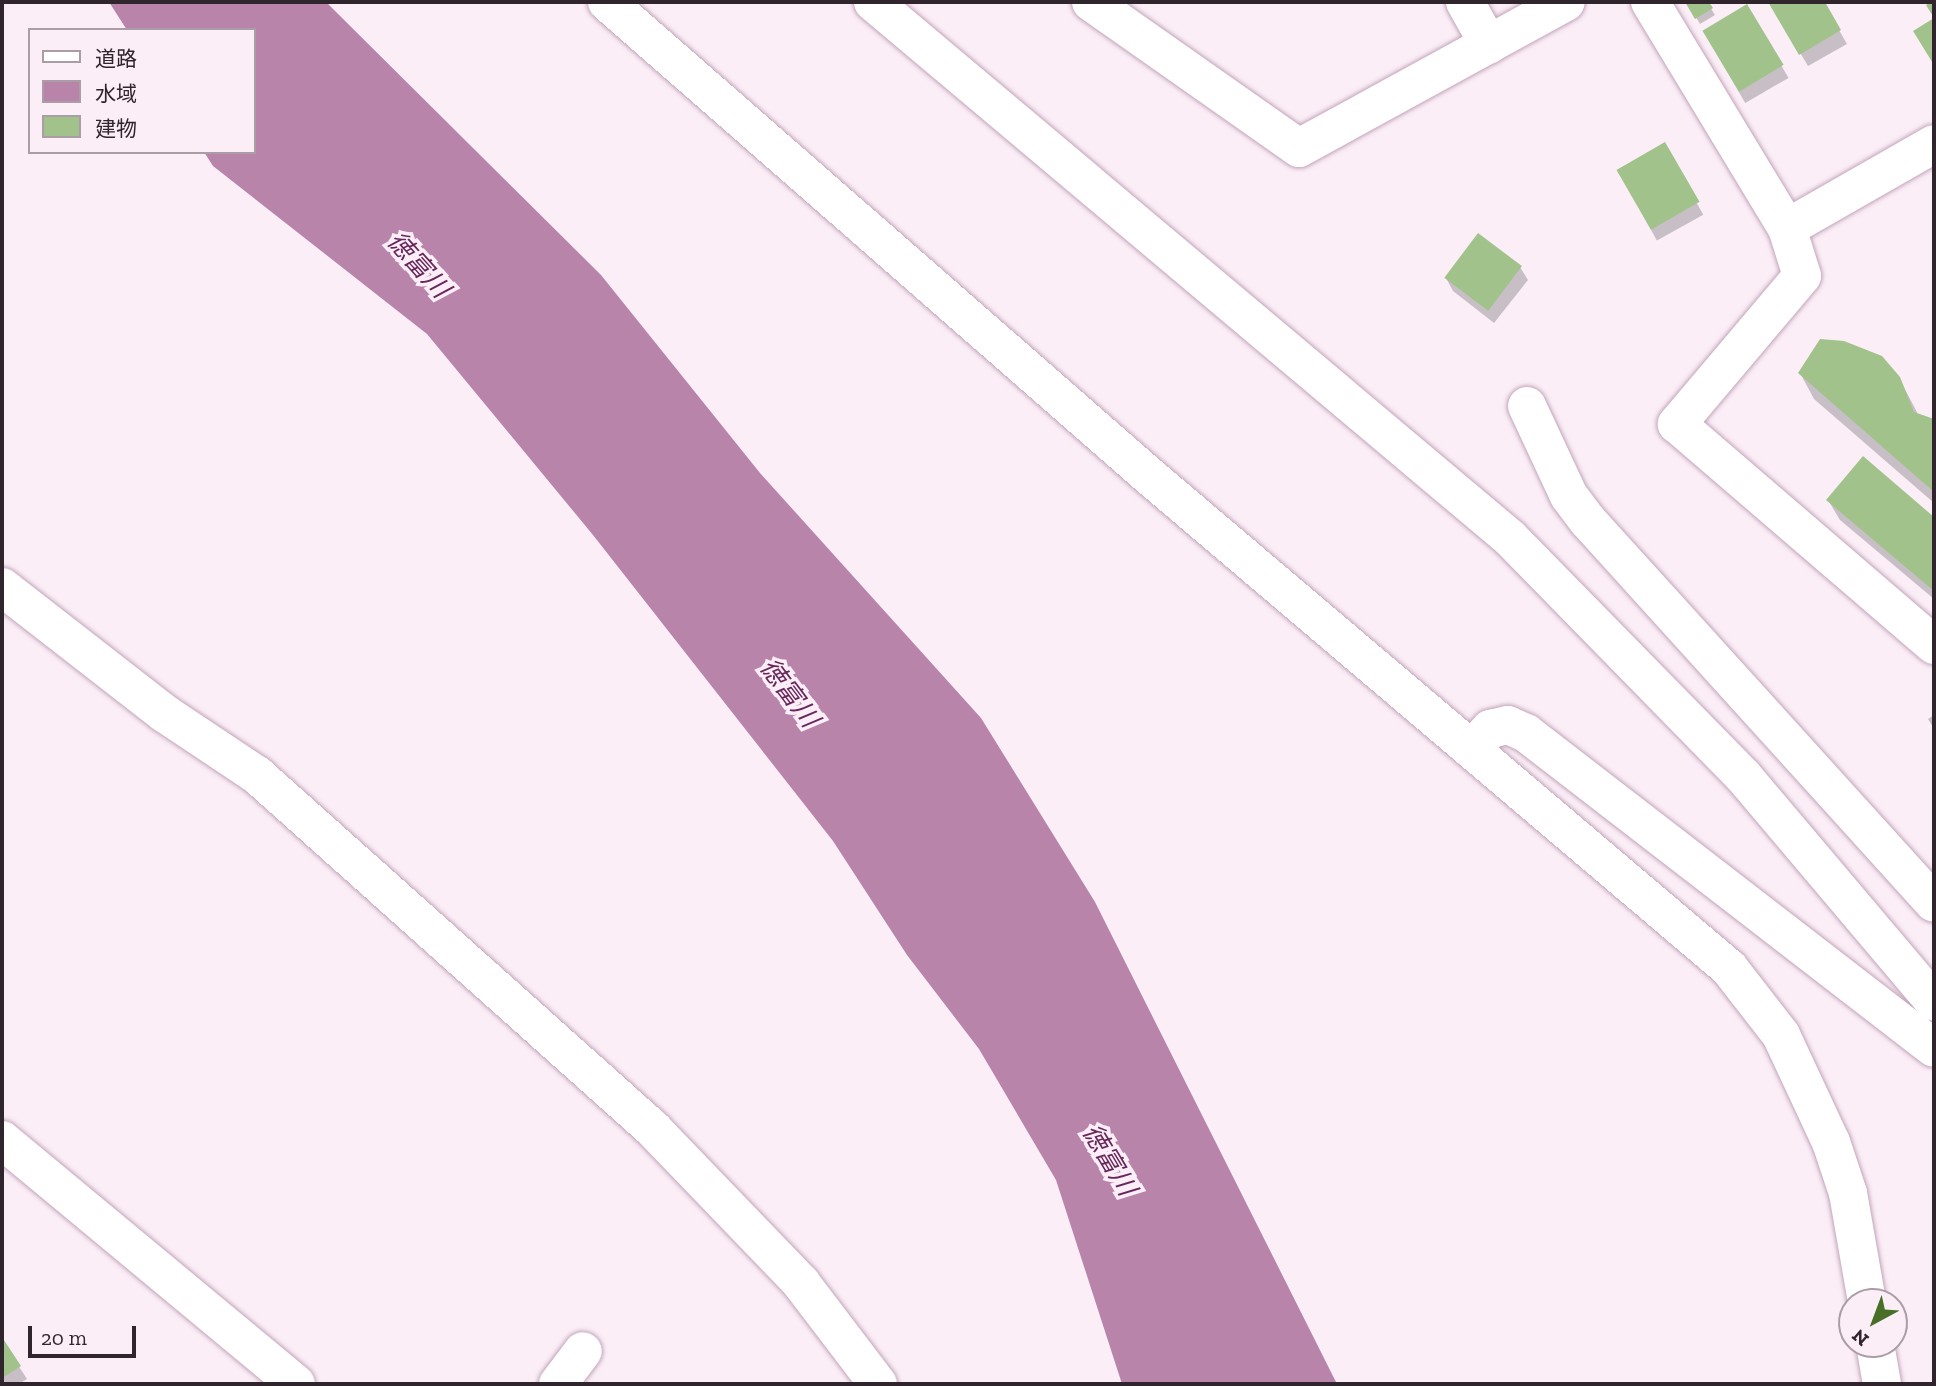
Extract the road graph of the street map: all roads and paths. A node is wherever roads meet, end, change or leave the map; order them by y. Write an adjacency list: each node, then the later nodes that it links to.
1 (607, 2): 13 (street)
2 (873, 2): 15 (street)
3 (1091, 2): 7 (street)
4 (1465, 2): 7 (street)
5 (1566, 2): 7 (street)
6 (1650, 2): 9 (street)
7 (1489, 45)
8 (1934, 144): 9 (street)
9 (1787, 228): 12 (street)
10 (1527, 406): 14 (street)
11 (2, 587): 23 (street)
12 (1934, 645)
13 (1471, 749): 16 (street); 18 (street)
14 (1934, 903)
15 (1934, 1002)
16 (1934, 1048)
17 (2, 1140): 21 (street)
18 (1865, 1288)
19 (583, 1351): 22 (street)
20 (1877, 1358): 24 (street)
21 (296, 1384)
22 (558, 1384)
23 (878, 1384)
24 (1882, 1384)

